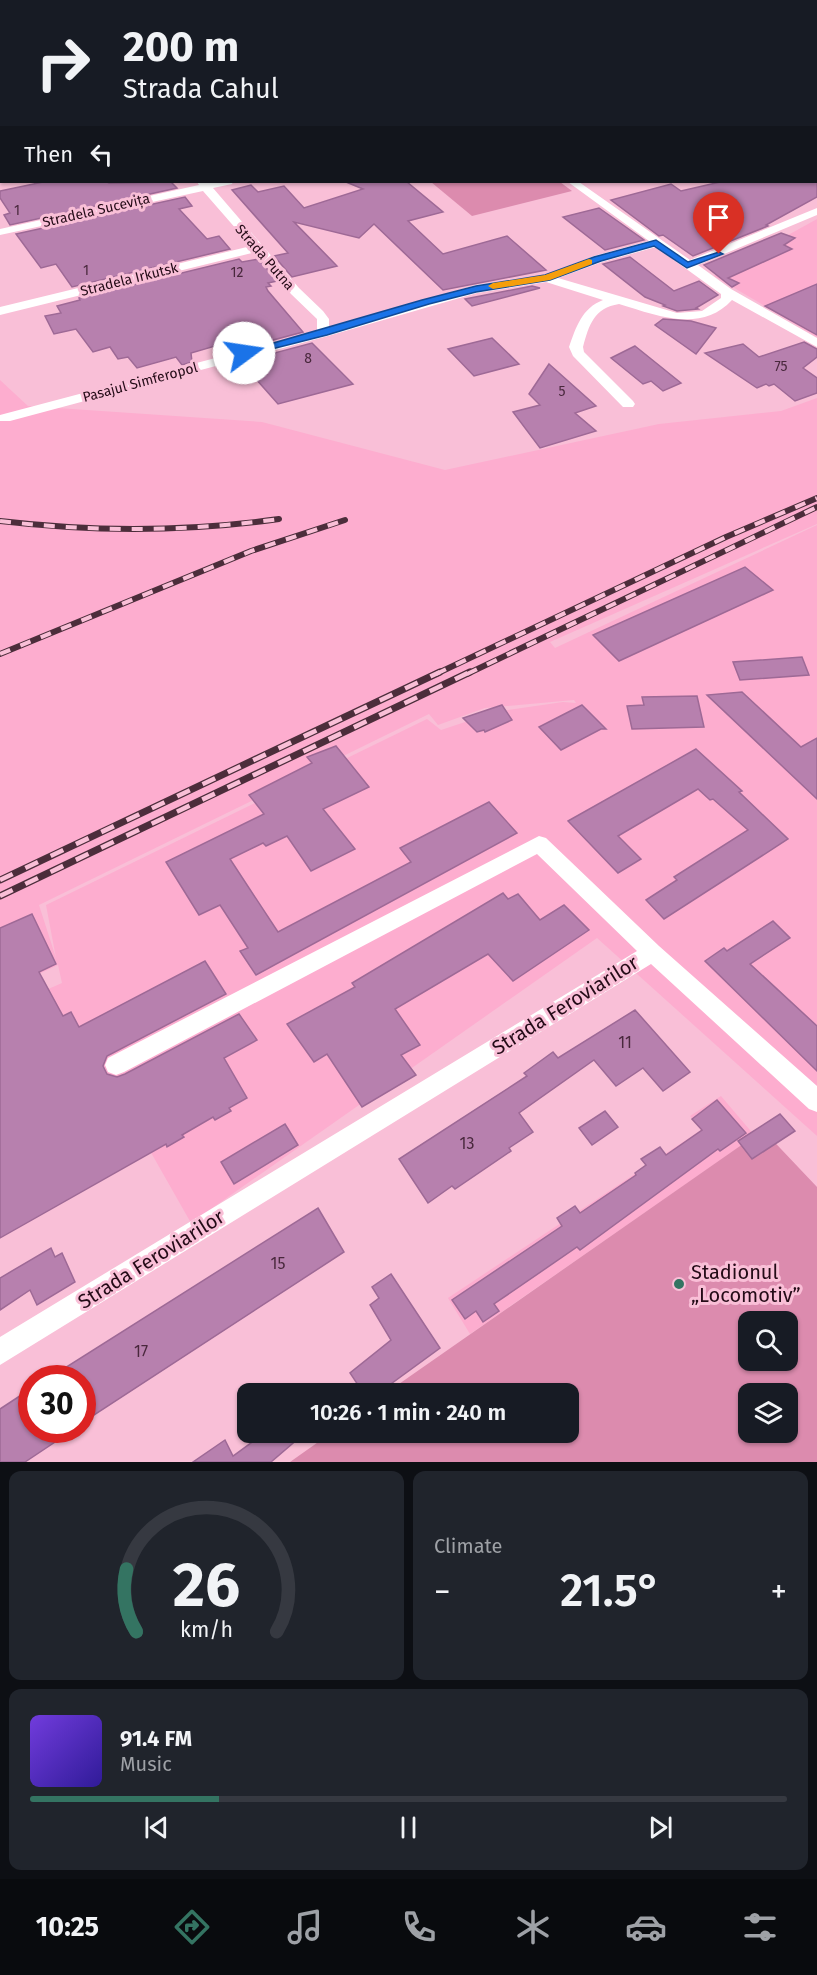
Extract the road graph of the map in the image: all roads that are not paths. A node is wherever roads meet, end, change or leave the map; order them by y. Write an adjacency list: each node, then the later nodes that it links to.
1 (577, 183): 5 (street)
2 (204, 184): 4 (street, Stradela Sucevița); 6 (street, Strada Putna)
3 (817, 211): 7 (street)
4 (0, 232)
5 (656, 243): 7 (street); 8 (street, Pasajul Simferopol)
6 (258, 248): 11 (street, Stradela Irkutsk); 12 (street, Strada Putna)
7 (687, 265): 9 (street)
8 (547, 278): 10 (street); 12 (street, Pasajul Simferopol)
9 (727, 292): 10 (street); 13 (street)
10 (618, 301): 14 (street)
11 (0, 311)
12 (323, 333): 15 (street, Pasajul Simferopol)
13 (817, 343)
14 (628, 404)
15 (5, 418)
16 (652, 952): 17 (street, Strada Feroviarilor); 18 (street); 19 (street, Strada Feroviarilor)
17 (116, 1065)
18 (817, 1101)
19 (0, 1352)

